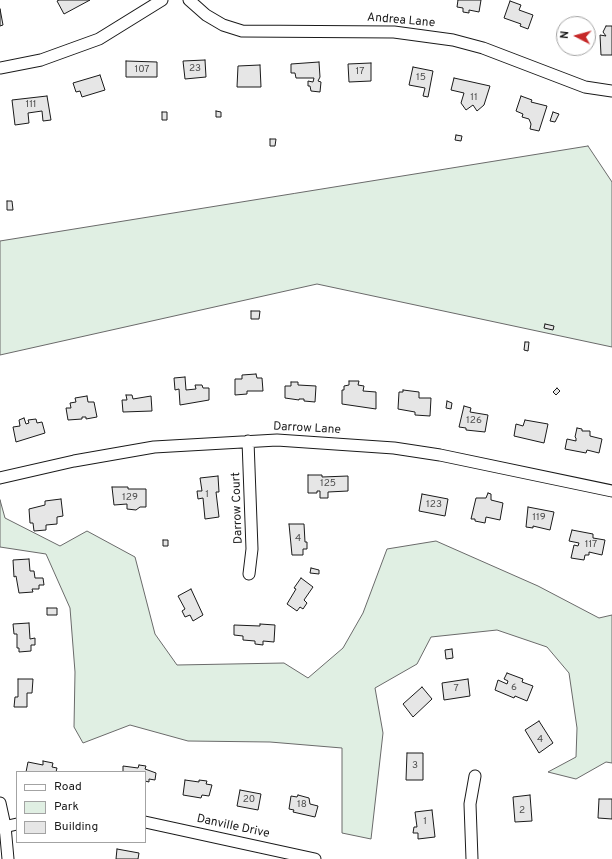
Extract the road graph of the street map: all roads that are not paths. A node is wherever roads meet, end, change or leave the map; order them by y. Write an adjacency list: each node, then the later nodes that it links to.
1 (162, 0): 3 (street)
2 (189, 0): 4 (street, Andrea Lane)
3 (0, 68)
4 (612, 91)
5 (248, 441): 6 (street, Darrow Lane); 7 (street, Darrow Lane); 8 (street, Darrow Court)
6 (0, 478)
7 (612, 491)
8 (249, 574)
9 (475, 776): 16 (street)
10 (0, 803): 13 (street)
11 (146, 822): 15 (street, Danville Drive)
12 (16, 824): 13 (street)
13 (3, 827): 14 (street)
14 (8, 859)
15 (315, 859)
16 (472, 859)

